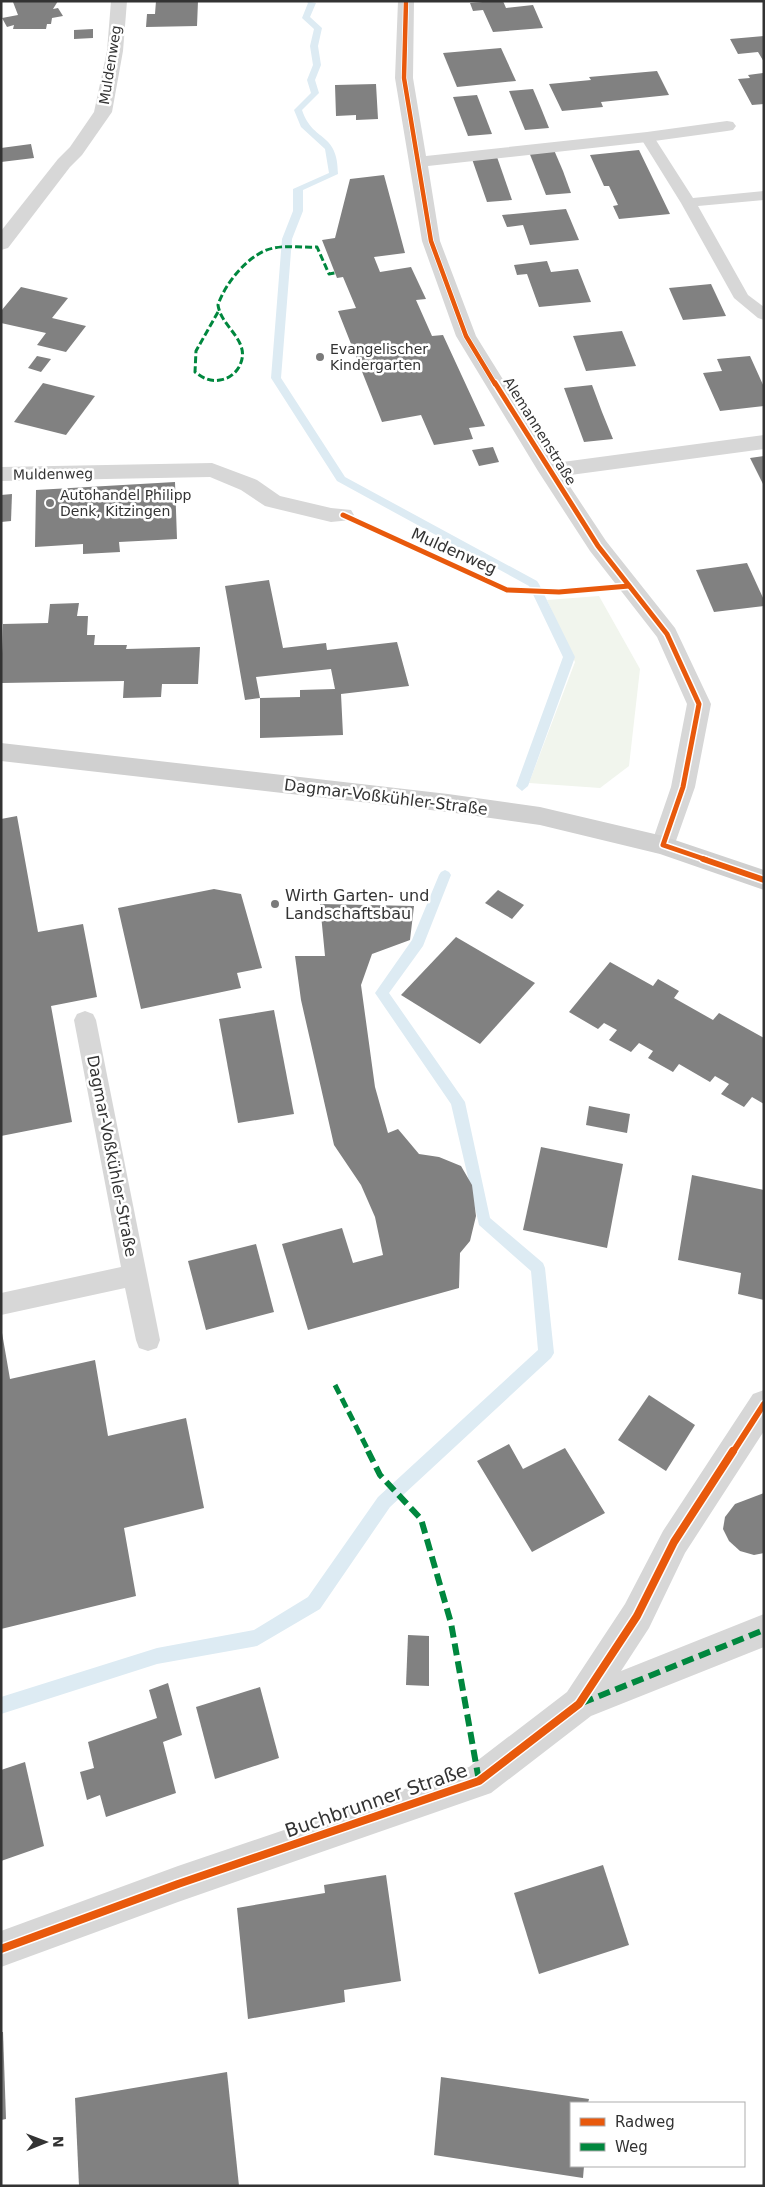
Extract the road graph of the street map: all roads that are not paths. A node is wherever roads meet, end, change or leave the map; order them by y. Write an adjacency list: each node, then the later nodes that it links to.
1 (119, 1): 8 (street, Muldenweg)
2 (406, 1): 5 (street, Alemannenstraße)
3 (728, 126): 4 (street)
4 (647, 137): 5 (street); 7 (lane)
5 (418, 162): 11 (street, Alemannenstraße)
6 (764, 194): 7 (lane)
7 (689, 203): 9 (lane)
8 (1, 244)
9 (764, 315)
10 (764, 442): 11 (street, Alemannenstraße)
11 (549, 471): 15 (street, Alemannenstraße)
12 (1, 474): 13 (street, Muldenweg)
13 (342, 516)
14 (1, 752): 15 (street, Dagmar-Voßkühler-Straße)
15 (663, 845): 16 (street, Dagmar-Voßkühler-Straße)
16 (764, 880)
17 (85, 1020): 18 (lane, Dagmar-Voßkühler-Straße)
18 (135, 1275): 19 (lane, Dagmar-Voßkühler-Straße); 20 (lane)
19 (1, 1304)
20 (148, 1340)
21 (764, 1404): 23 (street, Buchbrunner Straße)
22 (764, 1630): 23 (street, Buchbrunner Straße)
23 (580, 1704): 24 (street, Buchbrunner Straße)
24 (1, 1949)

